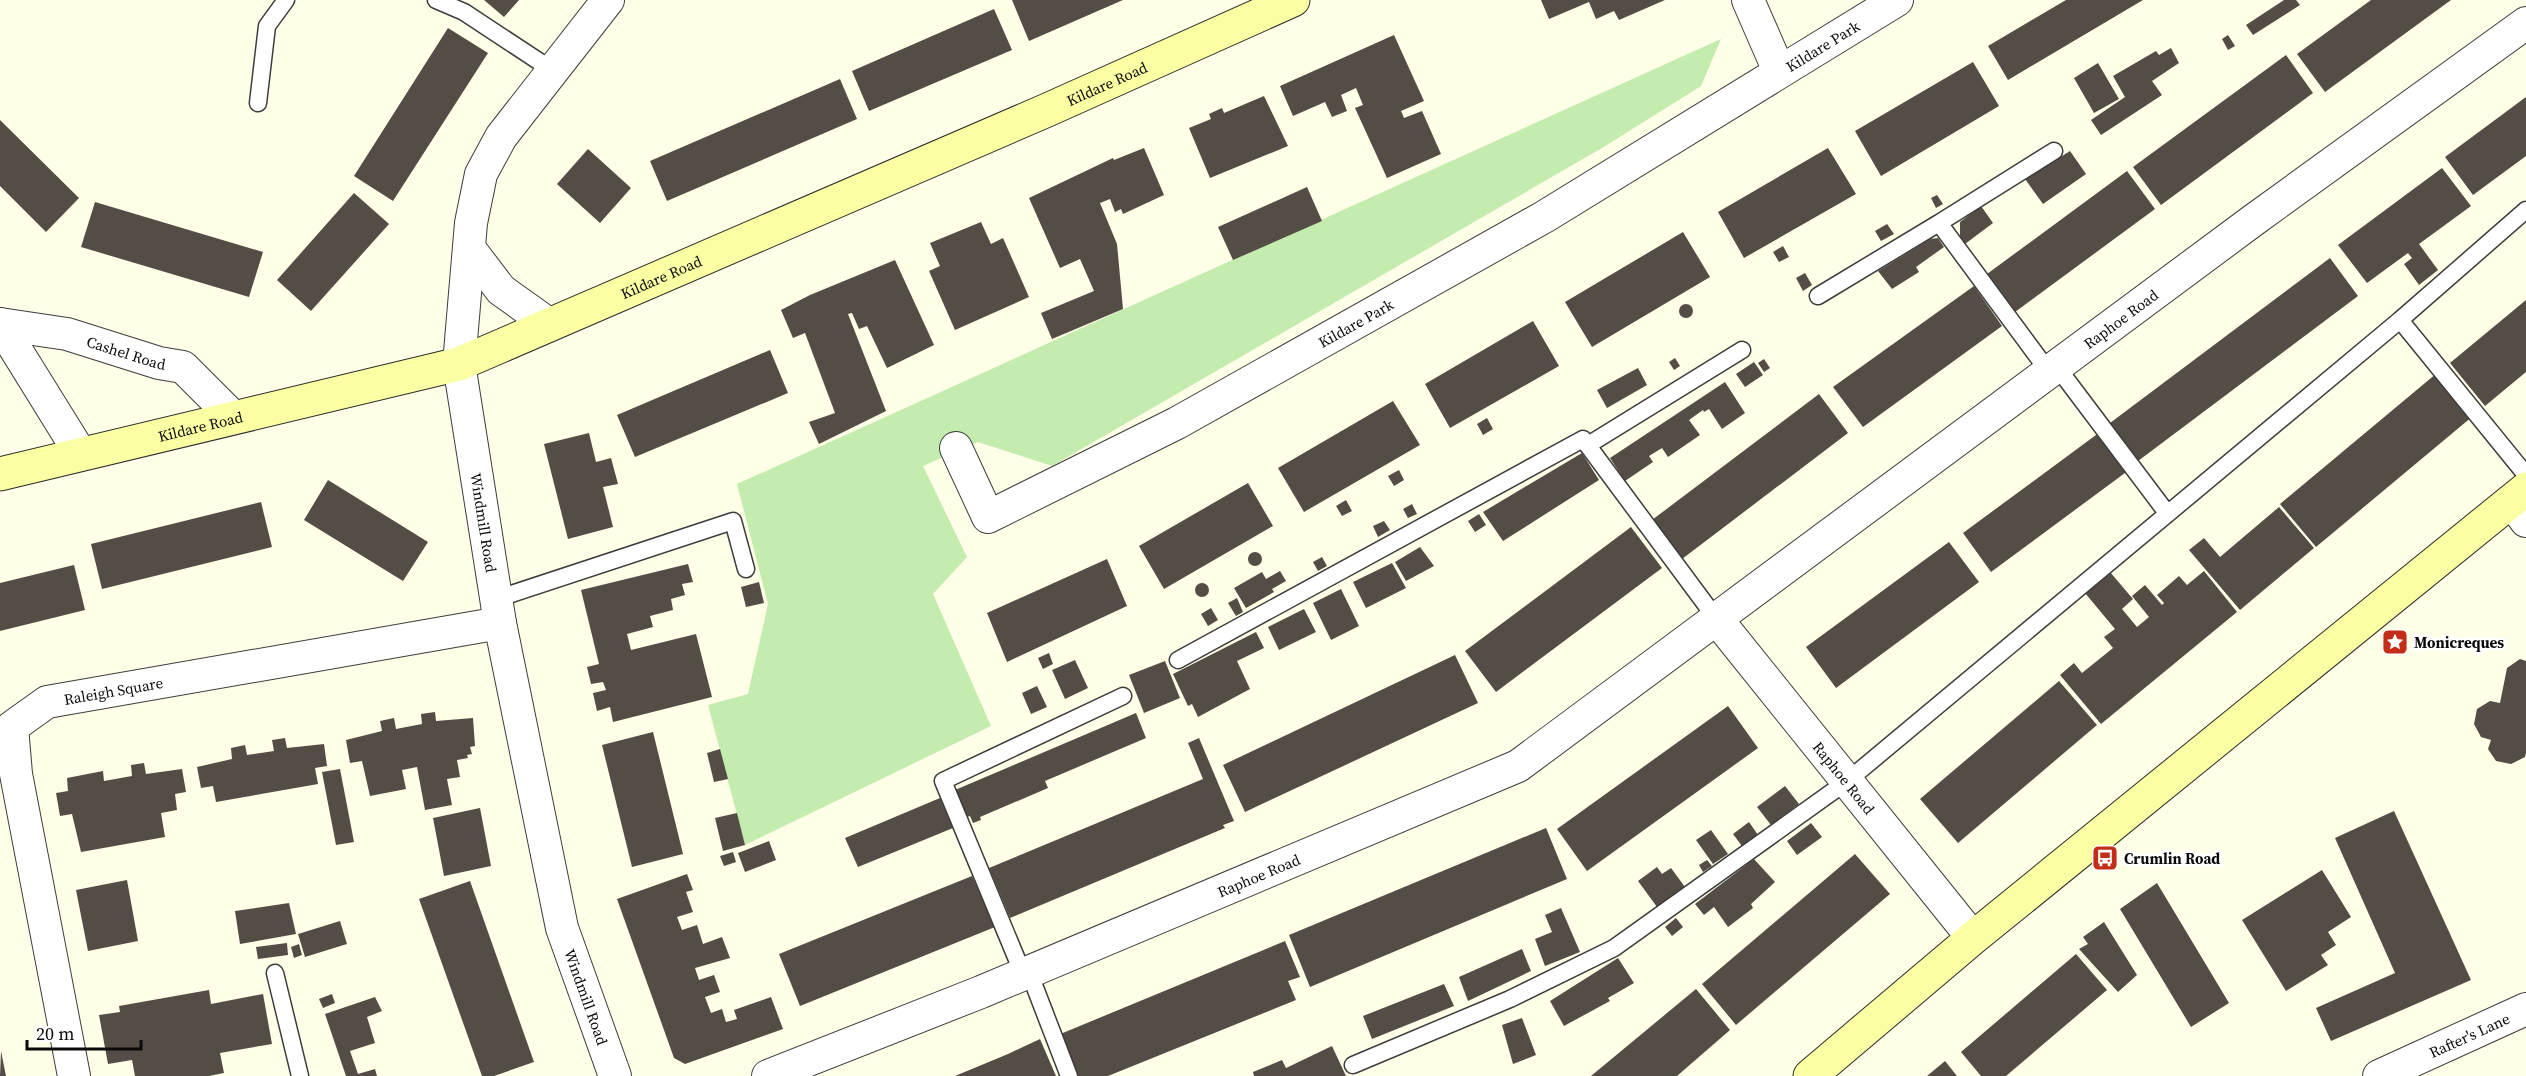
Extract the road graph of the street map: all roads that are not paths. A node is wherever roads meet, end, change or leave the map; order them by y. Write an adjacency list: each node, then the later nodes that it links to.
1 (286, 0): 10 (lane)
2 (436, 0): 8 (lane)
3 (608, 0): 8 (street, Windmill Road)
4 (1293, 0): 18 (street, Kildare Road)
5 (1749, 0): 9 (street, Kildare Park)
6 (1897, 0): 9 (street, Kildare Park)
7 (2526, 23): 21 (street, Raphoe Road)
8 (552, 70): 14 (street, Windmill Road)
9 (1779, 71): 24 (street, Kildare Park)
10 (258, 103)
11 (2054, 151): 13 (lane)
12 (2526, 210): 16 (lane)
13 (1939, 223): 15 (lane); 21 (lane)
14 (469, 248): 18 (street); 20 (street, Windmill Road)
15 (1818, 296)
16 (2400, 320): 27 (lane); 28 (lane)
17 (0, 324): 22 (street, Cashel Road); 25 (street, Cashel Road)
18 (550, 325): 20 (street, Kildare Road)
19 (1742, 350): 23 (lane)
20 (459, 364): 22 (street, Kildare Road); 30 (street, Windmill Road)
21 (2053, 369): 28 (lane); 31 (street, Raphoe Road)
22 (233, 417): 25 (street, Kildare Road)
23 (1588, 445): 31 (lane); 32 (lane)
24 (956, 448)
25 (80, 453): 26 (street, Kildare Road)
26 (0, 474)
27 (2522, 496): 35 (street)
28 (2167, 513): 34 (lane)
29 (746, 569): 30 (lane)
30 (498, 611): 41 (street, Raleigh Square); 43 (street, Windmill Road)
31 (1715, 617): 34 (street, Raphoe Road); 37 (street, Raphoe Road)
32 (1178, 660)
33 (1123, 696): 37 (lane)
34 (1846, 782): 35 (street, Raphoe Road); 39 (lane)
35 (1973, 938): 46 (street)
36 (275, 973): 42 (lane)
37 (1026, 973): 40 (street, Raphoe Road); 45 (lane)
38 (2526, 1009): 47 (street, Rafter's Lane)
39 (1353, 1065)
40 (816, 1067): 44 (street, Raphoe Road)
41 (74, 1076)
42 (300, 1076)
43 (615, 1076)
44 (768, 1076)
45 (1069, 1076)
46 (1810, 1076)
47 (2379, 1076)

